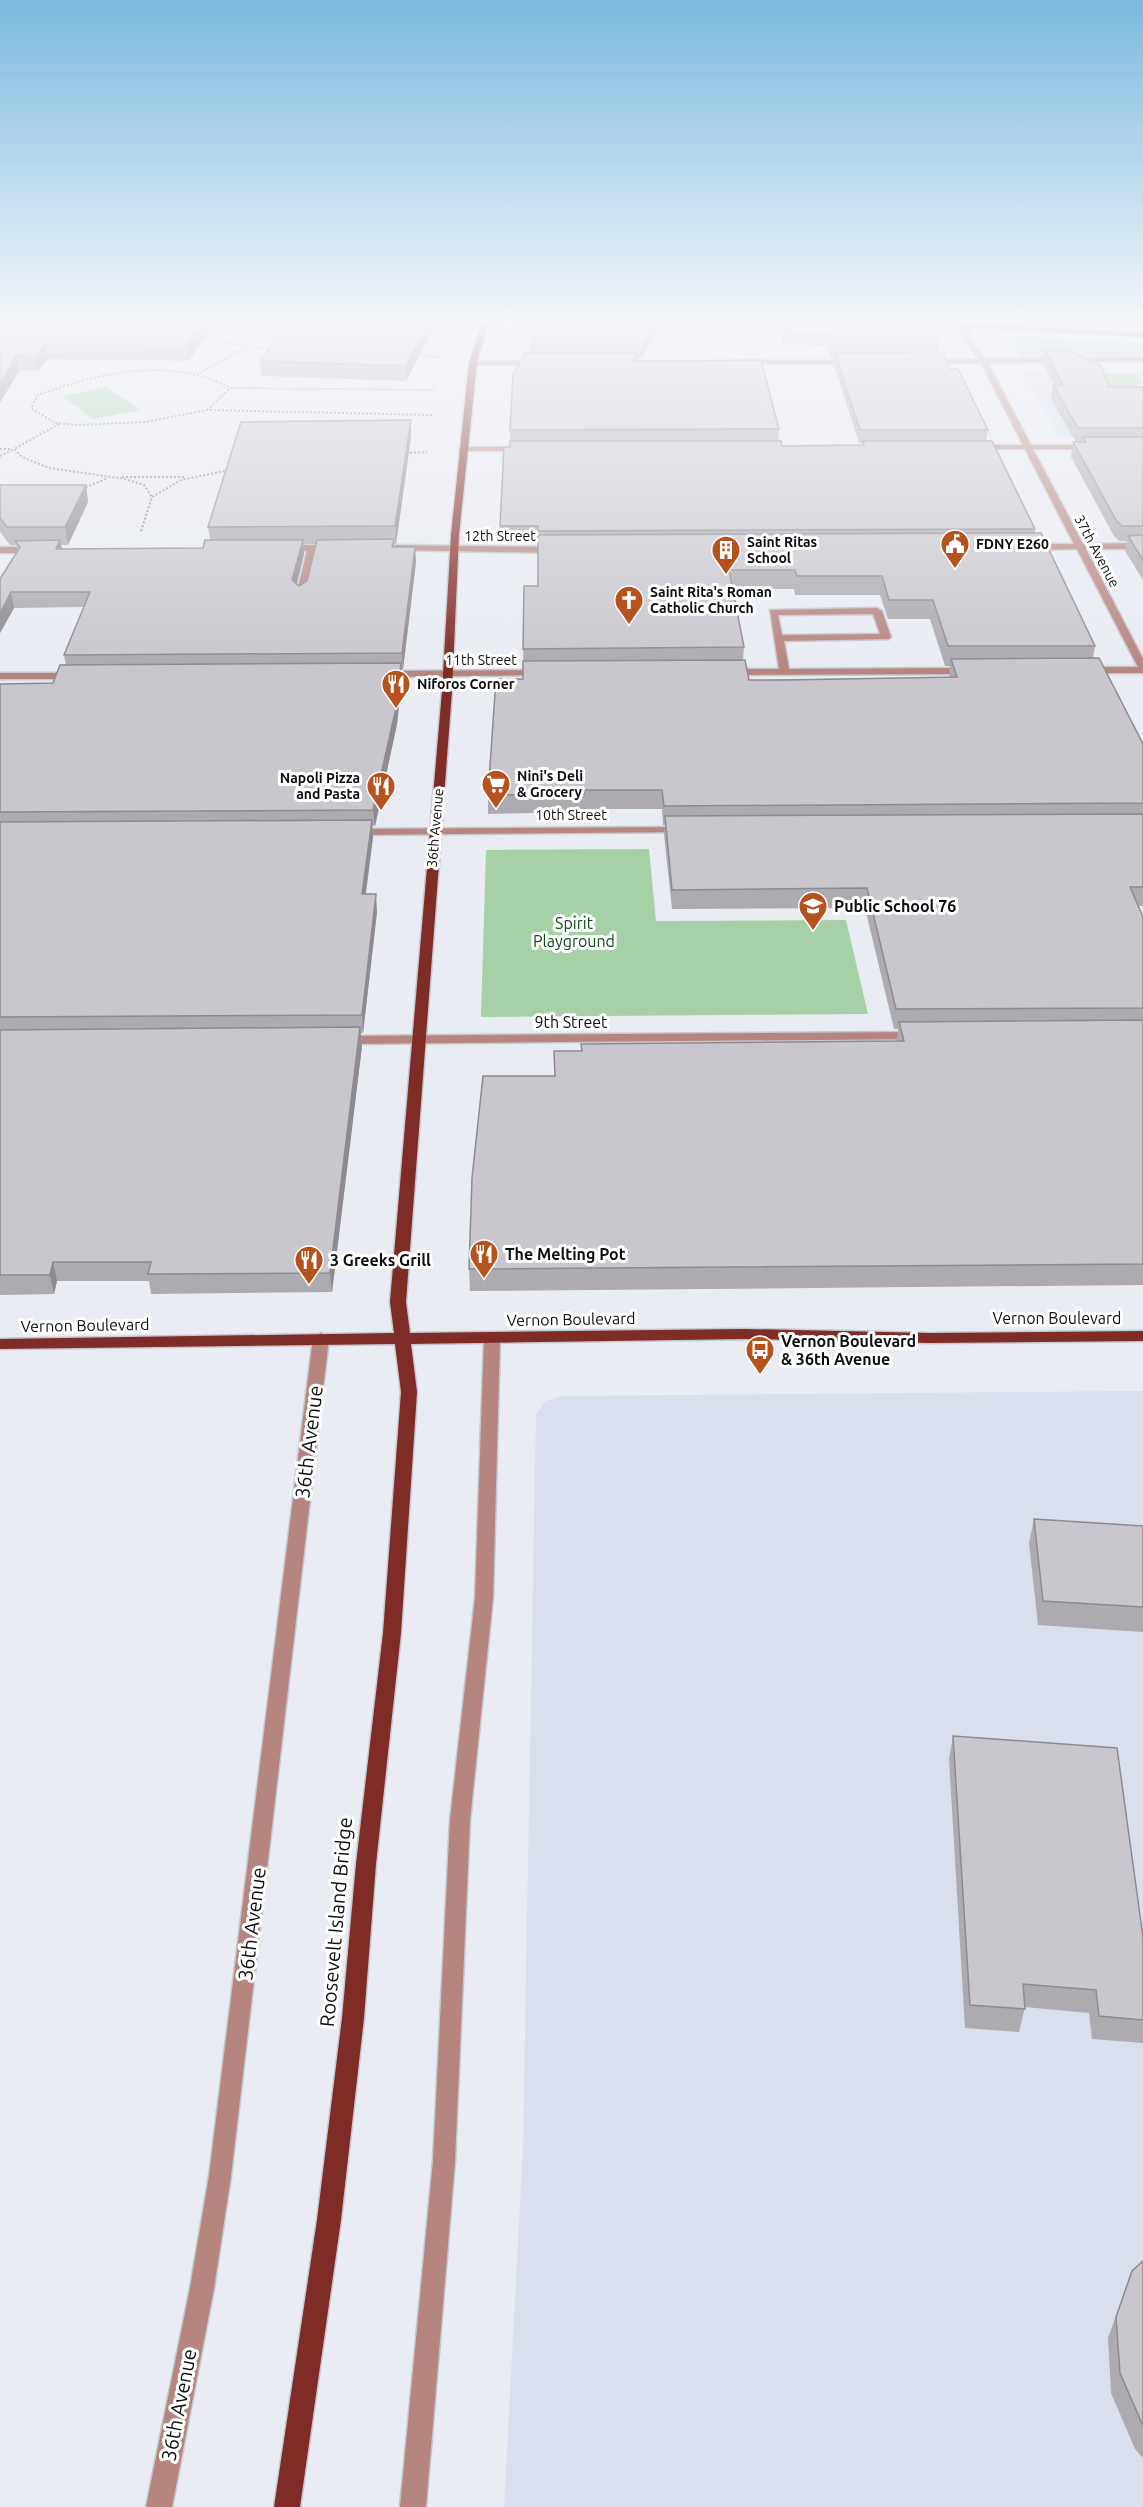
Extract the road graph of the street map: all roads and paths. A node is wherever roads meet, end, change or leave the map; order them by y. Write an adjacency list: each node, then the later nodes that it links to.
1 (39, 435): 7 (path)
2 (466, 435): 10 (main road, 36th Avenue)
3 (1022, 435): 5 (street, 37th Avenue)
4 (966, 447): 5 (street)
5 (1028, 447): 6 (street); 22 (street, 37th Avenue)
6 (1099, 447)
7 (14, 449): 9 (path); 13 (path); 15 (path)
8 (536, 449): 10 (street)
9 (0, 450)
10 (464, 450): 28 (main road, 36th Avenue)
11 (427, 452): 12 (path)
12 (405, 453)
13 (0, 456)
14 (233, 469): 16 (path)
15 (111, 477): 16 (path); 17 (path); 18 (path)
16 (193, 478): 18 (path)
17 (79, 490)
18 (152, 497): 19 (path)
19 (141, 531)
20 (1143, 546): 22 (street)
21 (1019, 547): 22 (street)
22 (1079, 547): 33 (street, 37th Avenue)
23 (278, 548): 24 (street)
24 (312, 548): 25 (street); 31 (street)
25 (347, 548)
26 (383, 548): 28 (street, 12th Street)
27 (46, 549): 29 (street)
28 (455, 549): 30 (street, 12th Street); 40 (main road, 36th Avenue)
29 (0, 550)
30 (564, 550)
31 (301, 596)
32 (778, 638): 32 (street); 37 (street)
33 (1143, 669): 34 (street)
34 (1070, 670)
35 (975, 671): 37 (street)
36 (714, 672): 37 (street)
37 (785, 672)
38 (559, 673): 40 (street, 11th Street)
39 (367, 674): 40 (street, 11th Street)
40 (448, 674): 44 (main road, 36th Avenue)
41 (0, 676): 42 (street)
42 (83, 676)
43 (700, 830): 44 (street, 10th Street)
44 (436, 831): 45 (street, 10th Street); 48 (main road, 36th Avenue)
45 (343, 832)
46 (927, 1036): 48 (street, 9th Street)
47 (327, 1040): 48 (street, 9th Street)
48 (417, 1040): 52 (main road, 36th Avenue)
49 (1143, 1336): 51 (main road, Vernon Boulevard)
50 (321, 1338): 52 (main road, Vernon Boulevard); 53 (main road, Vernon Boulevard); 54 (street, 36th Avenue)
51 (492, 1339): 52 (main road, Vernon Boulevard); 56 (street)
52 (404, 1340): 55 (main road, Roosevelt Island Bridge)
53 (0, 1344)
54 (159, 2507)
55 (287, 2507)
56 (413, 2507)

